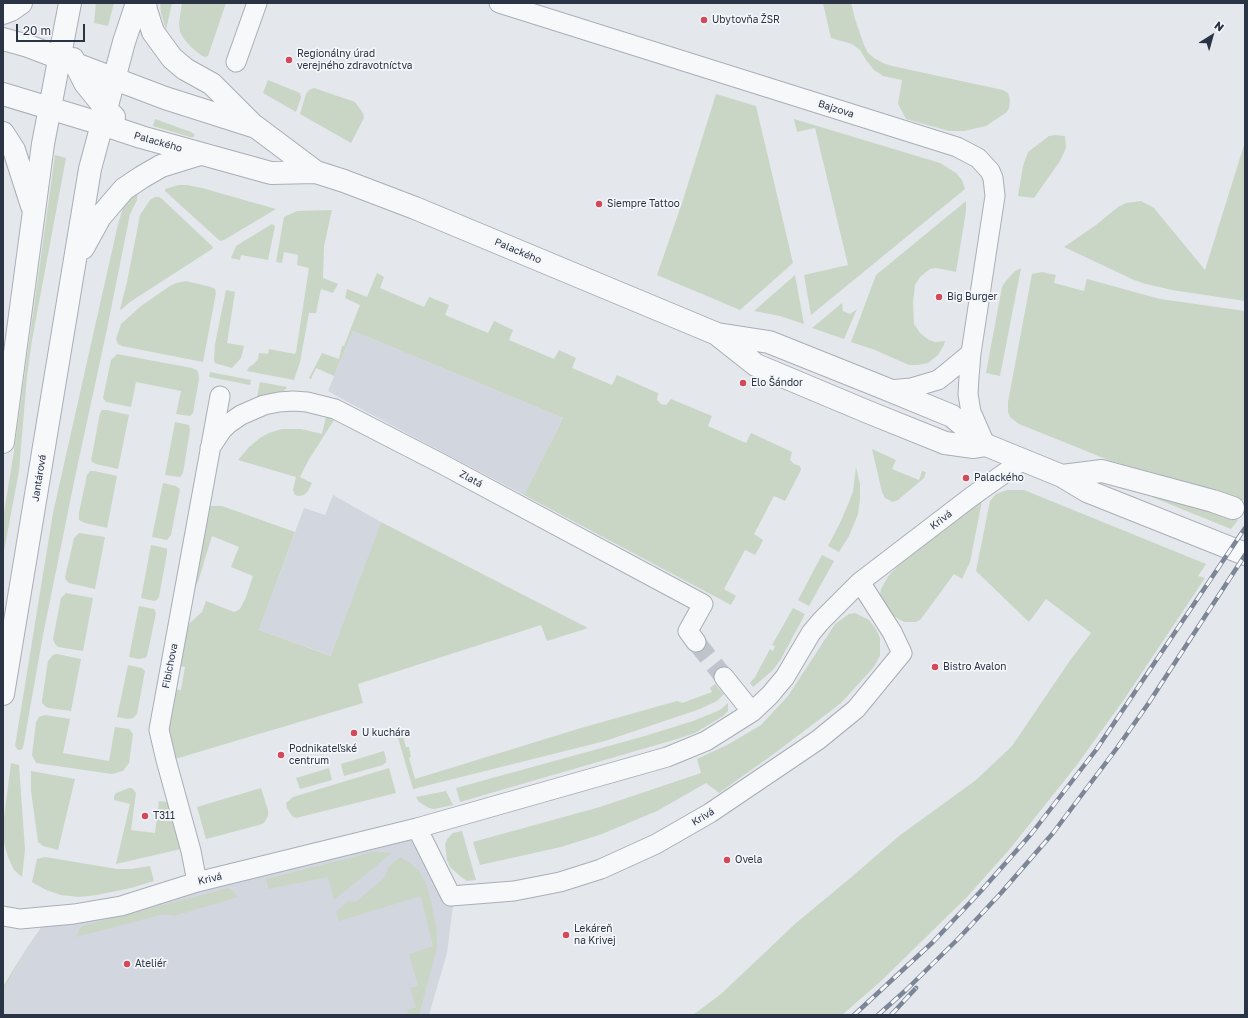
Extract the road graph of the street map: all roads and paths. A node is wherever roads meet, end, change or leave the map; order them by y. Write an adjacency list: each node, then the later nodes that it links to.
1 (21, 3): 7 (street)
2 (70, 3): 10 (street)
3 (137, 3): 11 (street, Jantárová)
4 (145, 3): 15 (street)
5 (257, 3): 9 (street)
6 (499, 3): 22 (street, Bajzova)
7 (3, 13)
8 (3, 39): 10 (street)
9 (236, 62)
10 (64, 63): 11 (street); 11 (street); 13 (street)
11 (94, 86): 13 (street); 14 (street, Jantárová); 14 (street); 15 (street, Palackého)
12 (9, 96): 13 (street)
13 (55, 104): 14 (street, Palackého); 19 (street)
14 (99, 117): 17 (street, Palackého); 20 (street, Jantárová)
15 (256, 127): 18 (street, Palackého)
16 (3, 133): 19 (street)
17 (200, 154): 18 (street, Palackého); 20 (street)
18 (316, 172): 21 (street, Palackého)
19 (34, 211): 26 (street)
20 (75, 263): 35 (street, Jantárová)
21 (717, 334): 24 (street, Palackého); 28 (street, Palackého)
22 (971, 354): 24 (street); 28 (street, Bajzova)
23 (3, 376): 26 (street)
24 (889, 390): 28 (street, Palackého)
25 (220, 396): 29 (street, Fibichova)
26 (10, 398): 27 (street)
27 (3, 442)
28 (986, 445): 30 (street, Palackého)
29 (210, 448): 37 (street, Zlatá); 42 (street, Fibichova)
30 (1023, 460): 31 (street, Palackého); 34 (street, Krivá)
31 (1062, 476): 32 (street, Palackého); 33 (street, Palackého)
32 (1233, 508)
33 (1245, 554)
34 (860, 582): 40 (street, Krivá); 41 (street, Krivá)
35 (17, 608): 36 (street); 39 (street, Jantárová)
36 (3, 637)
37 (692, 637)
38 (724, 677): 40 (street)
39 (3, 694)
40 (752, 712): 41 (street, Krivá)
41 (417, 828): 42 (street, Krivá)
42 (198, 882): 43 (street, Krivá)
43 (3, 916)

